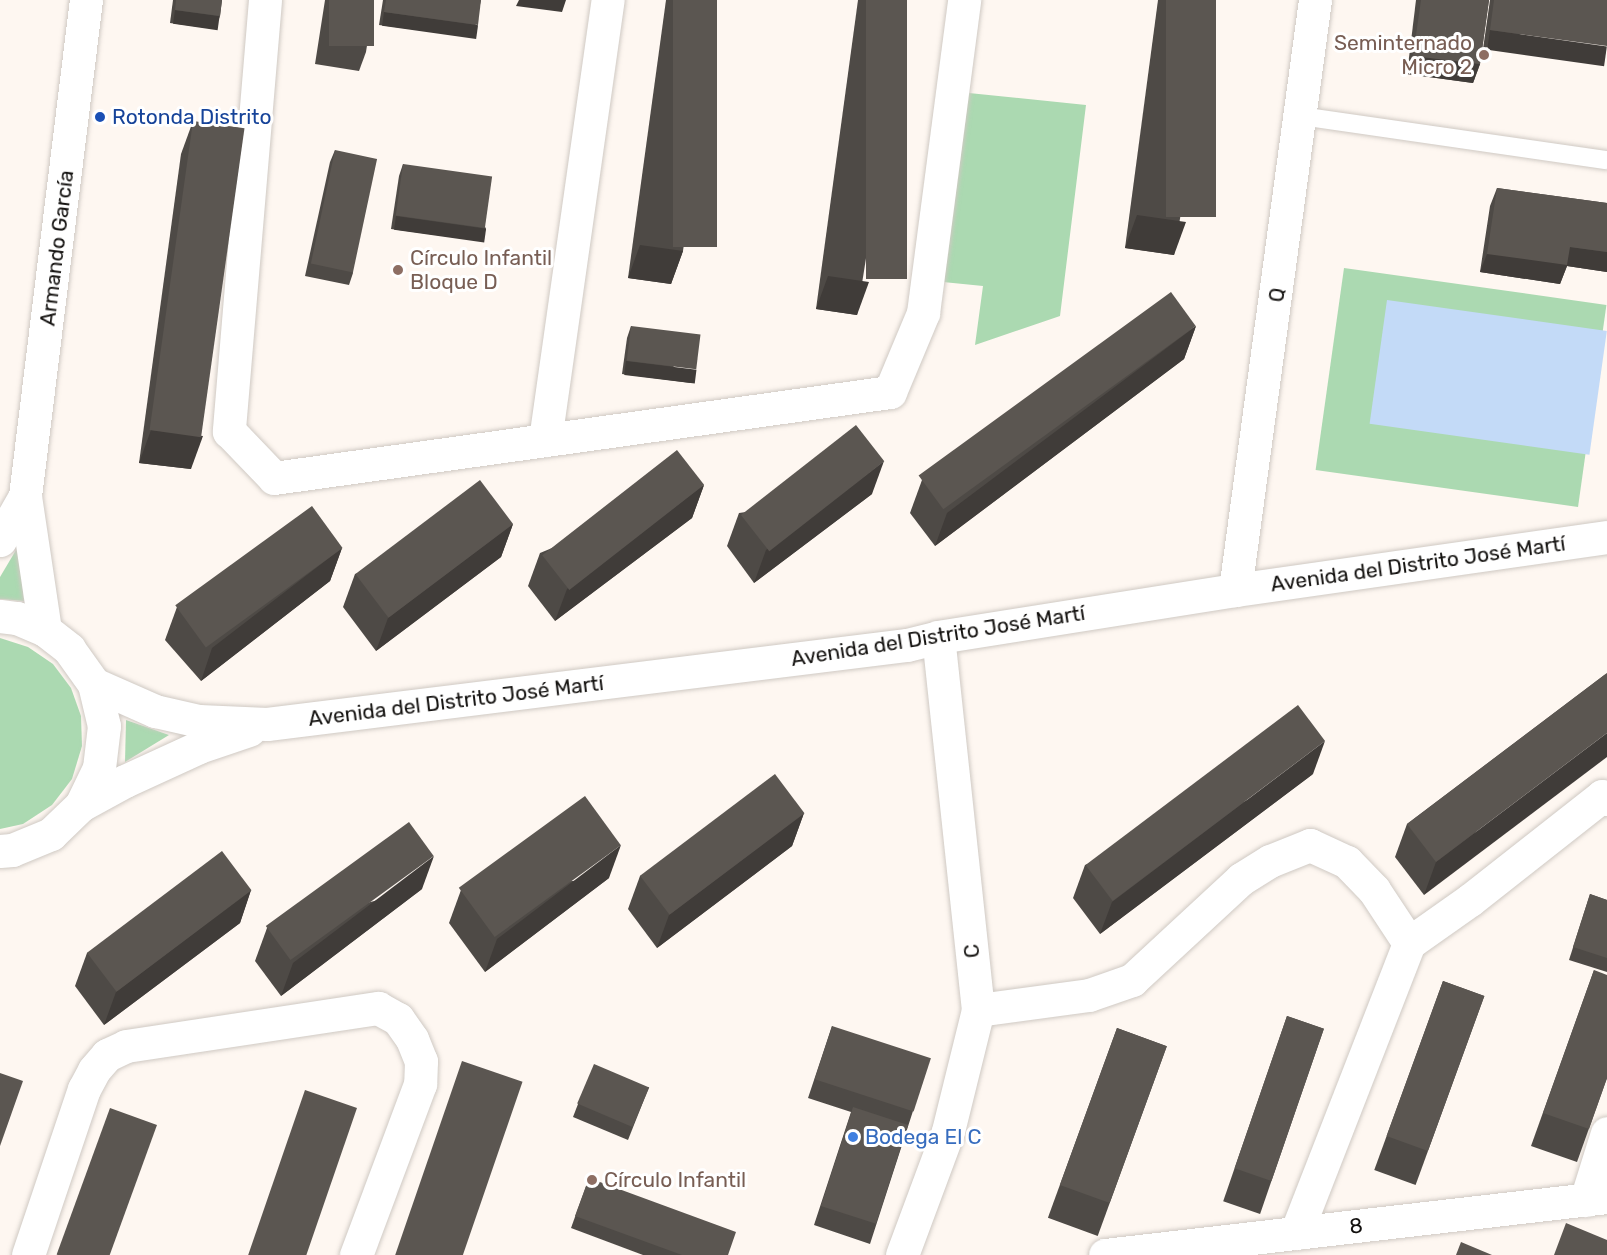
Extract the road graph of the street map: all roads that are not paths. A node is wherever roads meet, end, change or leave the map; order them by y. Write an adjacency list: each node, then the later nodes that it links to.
1 (87, 0): 9 (street, Armando García)
2 (265, 0): 8 (street)
3 (608, 0): 8 (street)
4 (964, 0): 8 (street)
5 (1315, 0): 6 (street, Q)
6 (1300, 116): 7 (lane); 12 (street, Q)
7 (1607, 160)
8 (545, 440)
9 (26, 496): 11 (street, Armando García); 14 (street, Armando García)
10 (1607, 537): 12 (street, Avenida del Distrito José Martí)
11 (0, 540)
12 (1235, 590): 15 (street, Avenida del Distrito José Martí)
13 (0, 616): 14 (street)
14 (45, 630): 16 (street)
15 (938, 637): 17 (street, Avenida del Distrito José Martí); 23 (street, C)
16 (94, 684): 17 (street, Avenida del Distrito José Martí); 19 (street)
17 (267, 724): 19 (street, Avenida del Distrito José Martí)
18 (1607, 799): 22 (street)
19 (81, 805): 20 (street)
20 (13, 848): 21 (street)
21 (0, 874)
22 (1409, 943): 23 (street); 26 (street)
23 (978, 1010): 29 (street, C)
24 (1607, 1133): 25 (street)
25 (1597, 1199): 26 (street, 8)
26 (1296, 1233): 30 (street, 8)
27 (28, 1255): 28 (street)
28 (356, 1255)
29 (902, 1255)
30 (1105, 1255)

